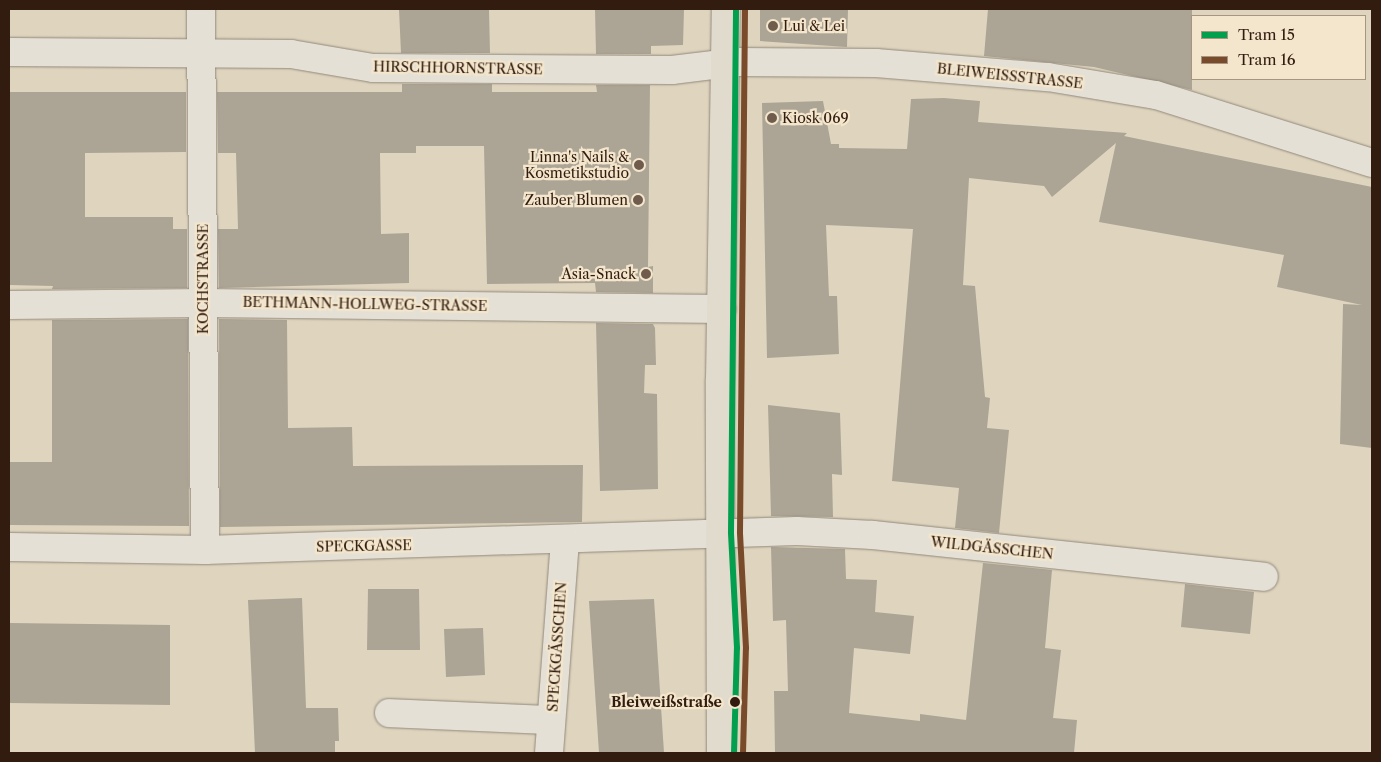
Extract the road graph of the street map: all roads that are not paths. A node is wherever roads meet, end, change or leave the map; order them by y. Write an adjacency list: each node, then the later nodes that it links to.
1 (201, 9): 4 (street, KOCHSTRASSE)
2 (726, 9): 5 (main road)
3 (9, 52): 4 (street, HIRSCHHORNSTRASSE)
4 (202, 54): 5 (street, HIRSCHHORNSTRASSE); 7 (street, KOCHSTRASSE)
5 (727, 63): 6 (street, BLEIWEISSSTRASSE); 9 (main road)
6 (1372, 163)
7 (204, 303): 8 (street, BETHMANN-HOLLWEG-STRASSE); 9 (street, BETHMANN-HOLLWEG-STRASSE); 13 (street, KOCHSTRASSE)
8 (9, 305)
9 (722, 309): 10 (main road)
10 (719, 533): 11 (street, SPECKGASSE); 14 (street, WILDGÄSSCHEN); 18 (main road)
11 (565, 541): 13 (street, SPECKGASSE); 16 (street, SPECKGÄSSCHEN)
12 (9, 547): 13 (street, SPECKGASSE)
13 (205, 550)
14 (1264, 577)
15 (389, 713): 16 (street)
16 (551, 720): 17 (street, SPECKGÄSSCHEN)
17 (549, 753)
18 (721, 753)

